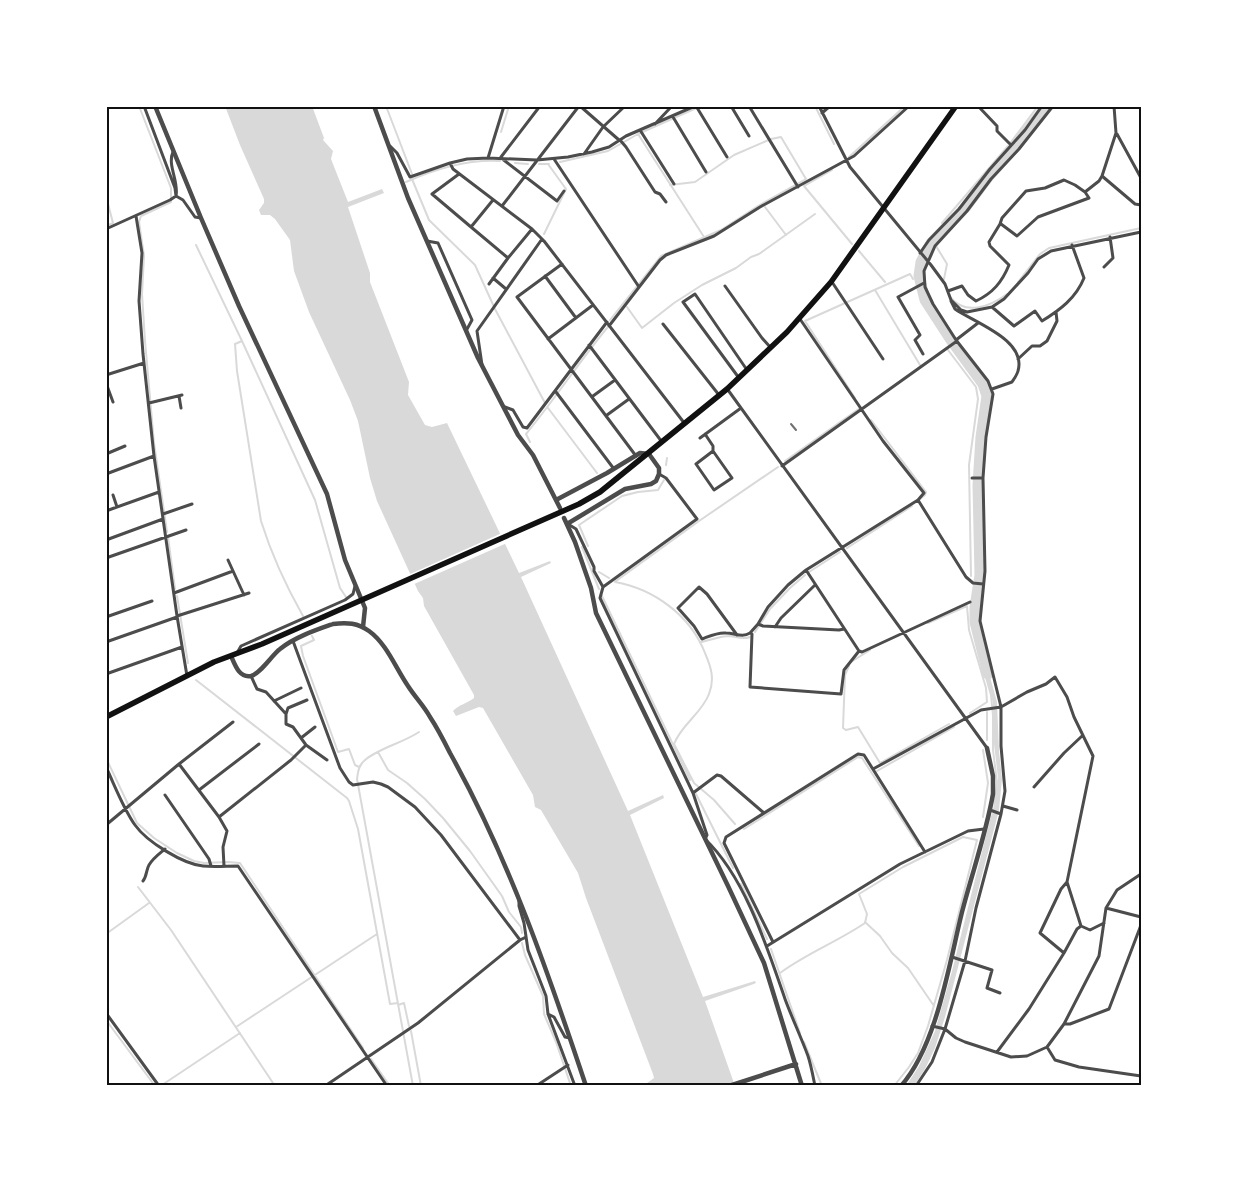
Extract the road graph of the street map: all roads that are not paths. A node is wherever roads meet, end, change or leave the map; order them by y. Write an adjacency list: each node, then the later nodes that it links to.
1 (144, 106): 49 (street)
2 (155, 106): 31 (street)
3 (374, 106): 28 (street)
4 (504, 106): 34 (street)
5 (540, 106): 35 (street)
6 (579, 106): 23 (street); 36 (street)
7 (625, 106): 23 (street)
8 (672, 106): 22 (street)
9 (731, 106): 26 (street)
10 (749, 106): 46 (street)
11 (819, 106): 20 (street)
12 (830, 106): 20 (street)
13 (909, 106): 37 (street)
14 (956, 106): 54 (main road)
15 (978, 106): 29 (street)
16 (1042, 106): 29 (street)
17 (1053, 106): 30 (street)
18 (1114, 106): 25 (street)
19 (697, 107): 21 (street); 33 (street)
20 (822, 113): 37 (street)
21 (674, 118): 22 (street); 40 (street)
22 (654, 124): 24 (street)
23 (603, 127): 27 (street); 32 (street)
24 (640, 132): 27 (street); 45 (street)
25 (1116, 133): 43 (street); 44 (street)
26 (749, 136)
27 (621, 141): 32 (street); 51 (street)
28 (388, 143): 39 (street); 64 (street)
29 (1013, 145): 30 (street); 66 (street)
30 (1018, 149): 68 (street)
31 (173, 152): 49 (street); 56 (street)
32 (584, 154): 38 (street)
33 (727, 157)
34 (488, 158): 35 (street); 39 (street)
35 (500, 158): 36 (street); 42 (street)
36 (537, 160): 38 (street); 42 (street)
37 (846, 160): 46 (street); 54 (street)
38 (555, 161): 76 (street)
39 (451, 165): 41 (street)
40 (706, 172)
41 (459, 174): 50 (street); 58 (street)
42 (525, 176): 47 (street); 53 (street)
43 (1102, 176): 48 (street); 52 (street)
44 (1141, 178)
45 (674, 184)
46 (797, 185): 76 (street)
47 (564, 191)
48 (1085, 192): 57 (street); 57 (street)
49 (176, 196): 55 (street); 56 (street)
50 (493, 200): 53 (street); 58 (street)
51 (666, 202)
52 (1141, 205)
53 (502, 206): 60 (street)
54 (883, 208): 66 (street); 73 (main road)
55 (136, 216): 59 (street); 98 (street)
56 (200, 218): 157 (street)
57 (1000, 224): 79 (street)
58 (471, 227): 67 (street)
59 (106, 229)
60 (532, 229): 63 (street); 67 (street)
61 (1141, 232): 62 (street)
62 (1110, 237): 65 (street); 70 (street)
63 (542, 239): 69 (street); 78 (street)
64 (426, 241): 90 (street); 90 (street)
65 (1072, 245): 82 (street); 83 (street)
66 (921, 254): 68 (street)
67 (508, 258): 72 (street)
68 (927, 260): 74 (street); 79 (street)
69 (562, 264): 71 (street); 81 (street)
70 (1104, 267)
71 (545, 276): 84 (street); 91 (street)
72 (493, 278): 75 (street); 78 (street)
73 (831, 282): 85 (main road); 96 (street)
74 (923, 283): 92 (street); 95 (street)
75 (489, 284)
76 (638, 286): 89 (street)
77 (724, 286): 94 (street)
78 (506, 290): 99 (street)
79 (948, 291): 80 (street)
80 (950, 300): 82 (street); 88 (street)
81 (593, 305): 84 (street); 86 (street)
82 (992, 307): 83 (street)
83 (1056, 312): 97 (street)
84 (576, 318): 91 (street)
85 (800, 318): 94 (main road); 117 (street)
86 (606, 322): 89 (street); 93 (street)
87 (663, 324): 110 (street)
88 (978, 324): 92 (street); 97 (street)
89 (610, 326): 119 (street)
90 (466, 331): 99 (street)
91 (548, 339): 100 (street)
92 (956, 341): 107 (street); 117 (street)
93 (590, 347): 100 (street); 104 (street)
94 (772, 348): 101 (main road)
95 (923, 354)
96 (883, 359)
97 (1018, 359): 107 (street)
98 (144, 362): 102 (street); 113 (street)
99 (482, 366): 114 (street)
100 (573, 370): 108 (street); 109 (street)
101 (748, 370): 103 (main road); 103 (street)
102 (106, 375)
103 (739, 378): 106 (main road)
104 (615, 380): 109 (street); 111 (street)
105 (106, 384): 112 (street)
106 (727, 389): 110 (main road); 116 (street)
107 (992, 389): 134 (street)
108 (557, 393): 114 (street); 130 (street)
109 (593, 396): 118 (street)
110 (719, 396): 119 (main road)
111 (629, 399): 118 (street); 122 (street)
112 (112, 402)
113 (150, 403): 115 (street); 127 (street)
114 (504, 407): 137 (street)
115 (181, 408)
116 (741, 408): 120 (street); 129 (street)
117 (861, 409): 129 (street); 138 (street)
118 (607, 415): 128 (street)
119 (685, 424): 122 (main road)
120 (705, 434): 121 (street); 124 (street)
121 (700, 438)
122 (663, 442): 126 (main road)
123 (125, 446): 125 (street)
124 (713, 451): 124 (street)
125 (106, 454)
126 (649, 454): 128 (street); 132 (street); 177 (main road)
127 (154, 456): 131 (street); 135 (street)
128 (636, 456): 130 (street)
129 (782, 466): 150 (street)
130 (614, 469): 137 (street)
131 (106, 474)
132 (659, 474): 146 (street); 158 (street)
133 (973, 478): 134 (street)
134 (982, 478): 155 (street)
135 (159, 492): 140 (street); 143 (street)
136 (113, 495): 140 (street)
137 (556, 500): 141 (street)
138 (918, 500): 150 (street); 155 (street)
139 (192, 504): 143 (street)
140 (117, 507): 142 (street)
141 (560, 508)
142 (106, 511)
143 (164, 513): 145 (street)
144 (564, 518): 146 (street)
145 (163, 519): 148 (street); 149 (street)
146 (567, 524): 158 (street); 212 (street)
147 (186, 530): 148 (street)
148 (166, 536): 151 (street); 159 (street)
149 (106, 540)
150 (842, 547): 153 (street); 171 (street)
151 (106, 558)
152 (228, 560): 154 (street)
153 (806, 570): 156 (street); 166 (street)
154 (233, 571): 159 (street); 161 (street)
155 (982, 584): 184 (street)
156 (815, 585): 168 (street); 169 (street)
157 (355, 586): 167 (street); 177 (street)
158 (603, 587): 201 (street)
159 (174, 593): 164 (street)
160 (249, 593): 161 (street)
161 (244, 594): 164 (street)
162 (152, 601): 165 (street)
163 (970, 602): 171 (street)
164 (178, 616): 174 (street); 175 (street)
165 (106, 617)
166 (760, 625): 168 (street); 170 (street)
167 (363, 627): 173 (street); 222 (street)
168 (775, 627): 169 (street)
169 (844, 628): 176 (street)
170 (750, 632): 172 (street); 176 (street)
171 (904, 632): 176 (street); 187 (street)
172 (737, 635): 172 (street)
173 (293, 641): 180 (street); 229 (street)
174 (106, 642)
175 (182, 647): 178 (street); 179 (street)
176 (859, 651)
177 (234, 655): 179 (main road); 180 (street)
178 (106, 674)
179 (188, 676): 186 (main road)
180 (251, 676): 183 (street)
181 (301, 688): 183 (street)
182 (307, 700): 185 (street)
183 (274, 702): 185 (street)
184 (1000, 708): 187 (street); 190 (street); 203 (street)
185 (286, 714): 191 (street)
186 (106, 717)
187 (966, 718): 194 (street); 198 (street)
188 (233, 722): 196 (street)
189 (315, 726): 191 (street)
190 (1082, 736): 199 (street); 221 (street)
191 (301, 738): 193 (street)
192 (259, 744): 200 (street)
193 (306, 745): 195 (street); 209 (street)
194 (988, 748): 206 (street)
195 (327, 760)
196 (179, 764): 200 (street); 204 (street)
197 (106, 767): 204 (street)
198 (873, 770): 207 (street); 214 (street)
199 (1034, 787)
200 (199, 790): 209 (street)
201 (693, 793): 207 (street); 212 (street)
202 (165, 795): 215 (street)
203 (1003, 806): 205 (street); 208 (street)
204 (126, 808): 210 (street); 213 (street)
205 (1017, 810)
206 (991, 811): 208 (street); 211 (street)
207 (764, 813): 218 (street)
208 (1000, 814): 234 (street)
209 (219, 817): 216 (street)
210 (106, 824)
211 (984, 829): 214 (street); 233 (street)
212 (705, 838): 219 (street); 245 (street)
213 (165, 849): 215 (street); 220 (street)
214 (925, 852): 230 (street)
215 (210, 864): 216 (street)
216 (224, 865): 244 (street)
217 (1141, 874): 223 (street)
218 (740, 876): 219 (street); 230 (street)
219 (735, 878): 231 (street)
220 (143, 880)
221 (1067, 882): 227 (street); 232 (street)
222 (520, 898): 228 (street); 241 (street)
223 (1106, 908): 224 (street); 225 (street)
224 (1141, 917)
225 (1104, 923): 227 (street); 238 (street)
226 (1141, 925): 238 (street)
227 (1082, 926): 232 (street)
228 (526, 938): 229 (street); 237 (street)
229 (520, 940): 244 (street)
230 (772, 942): 231 (street)
231 (767, 946): 256 (street)
232 (1064, 953): 243 (street)
233 (953, 958): 234 (street); 239 (street)
234 (964, 960): 235 (street); 240 (street)
235 (1000, 993)
236 (106, 1013): 248 (street)
237 (548, 1014): 241 (street); 246 (street)
238 (1064, 1024): 242 (street)
239 (933, 1026): 240 (street); 257 (street)
240 (945, 1029): 243 (street); 258 (street)
241 (570, 1038): 253 (street)
242 (1047, 1046): 243 (street); 247 (street)
243 (997, 1052)
244 (368, 1058): 249 (street); 250 (street)
245 (796, 1064): 254 (street); 255 (street)
246 (566, 1066): 251 (street); 252 (street)
247 (1141, 1076)
248 (156, 1084)
249 (325, 1086)
250 (387, 1086)
251 (536, 1086)
252 (575, 1086)
253 (586, 1086)
254 (729, 1086)
255 (802, 1086)
256 (815, 1086)
257 (901, 1086)
258 (916, 1086)

